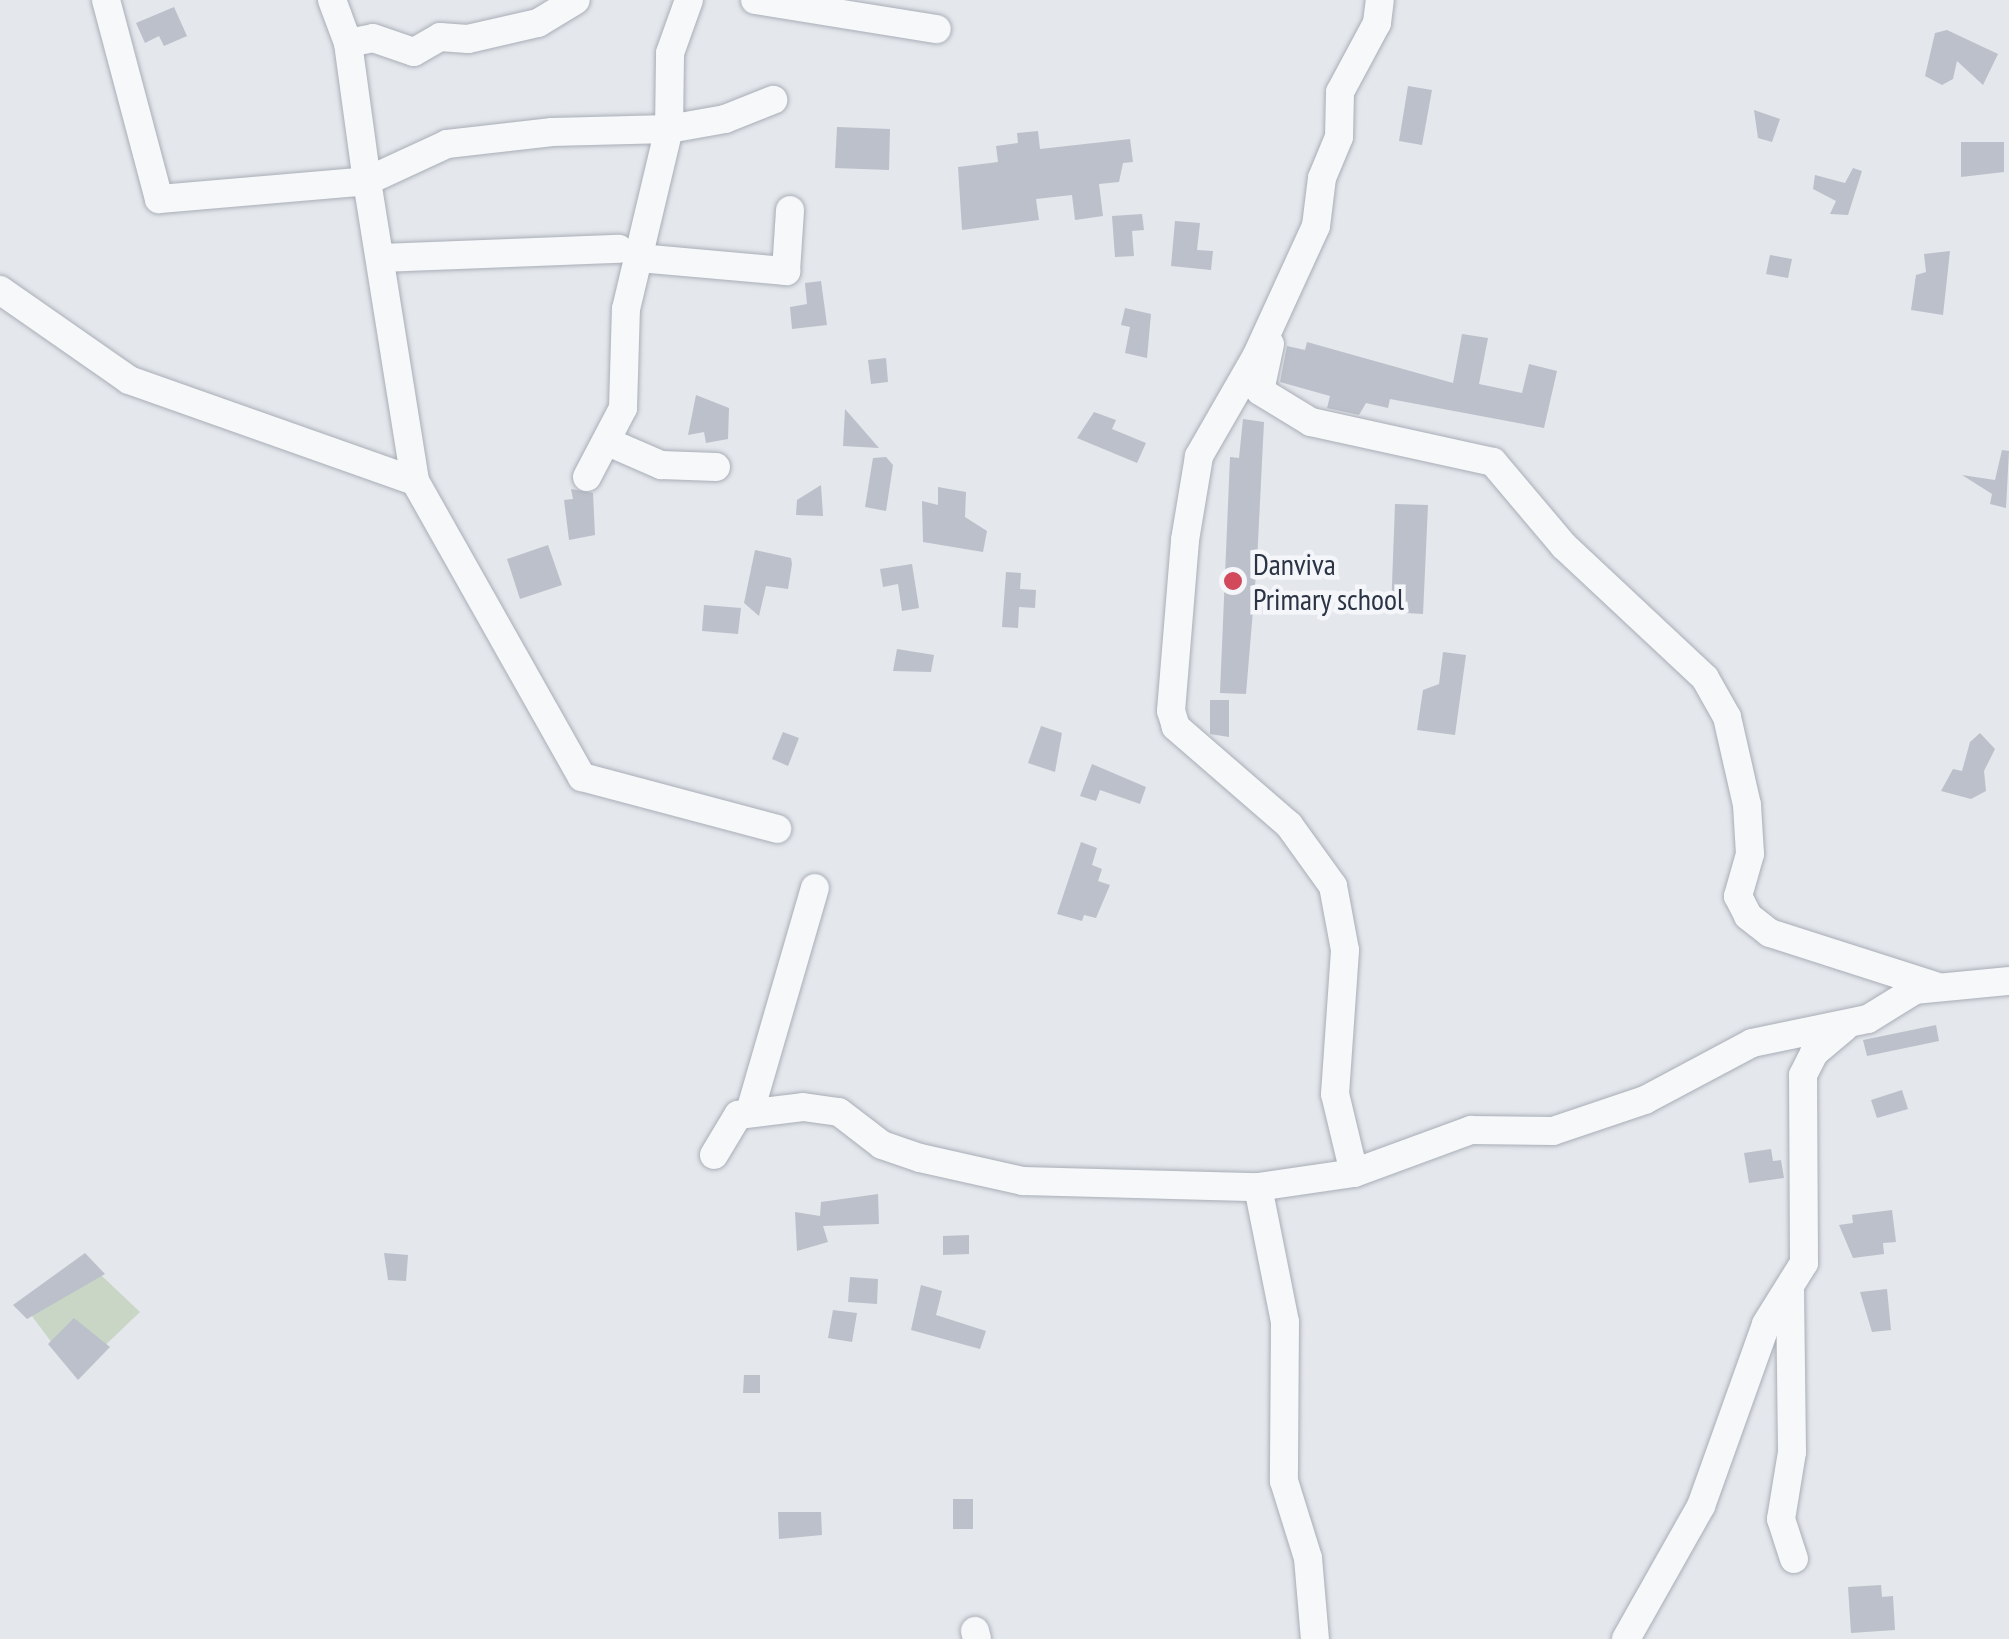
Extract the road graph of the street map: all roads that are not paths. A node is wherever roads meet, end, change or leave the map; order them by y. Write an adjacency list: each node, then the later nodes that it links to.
1 (106, 0): 11 (street)
2 (332, 0): 8 (street)
3 (576, 0): 8 (street)
4 (689, 0): 10 (street)
5 (755, 0): 7 (street)
6 (1380, 0): 16 (street)
7 (938, 29)
8 (348, 43): 11 (street)
9 (774, 100): 10 (street)
10 (669, 128): 11 (street); 13 (street)
11 (367, 181): 14 (street)
12 (790, 210): 13 (street)
13 (630, 253): 14 (street); 17 (street)
14 (381, 258): 20 (street)
15 (0, 290): 20 (street)
16 (1269, 323): 24 (street); 28 (street)
17 (608, 442): 18 (street); 19 (street)
18 (716, 467)
19 (587, 477)
20 (415, 481): 21 (street)
21 (776, 829)
22 (815, 888): 26 (street)
23 (2009, 981): 24 (street)
24 (1936, 987): 25 (street)
25 (1846, 1026): 28 (street); 30 (street)
26 (751, 1108): 27 (street); 29 (street)
27 (714, 1155)
28 (1354, 1173): 29 (street)
29 (1258, 1187): 32 (street)
30 (1790, 1288): 31 (street); 33 (street)
31 (1794, 1558)
32 (1315, 1639)
33 (1626, 1639)

